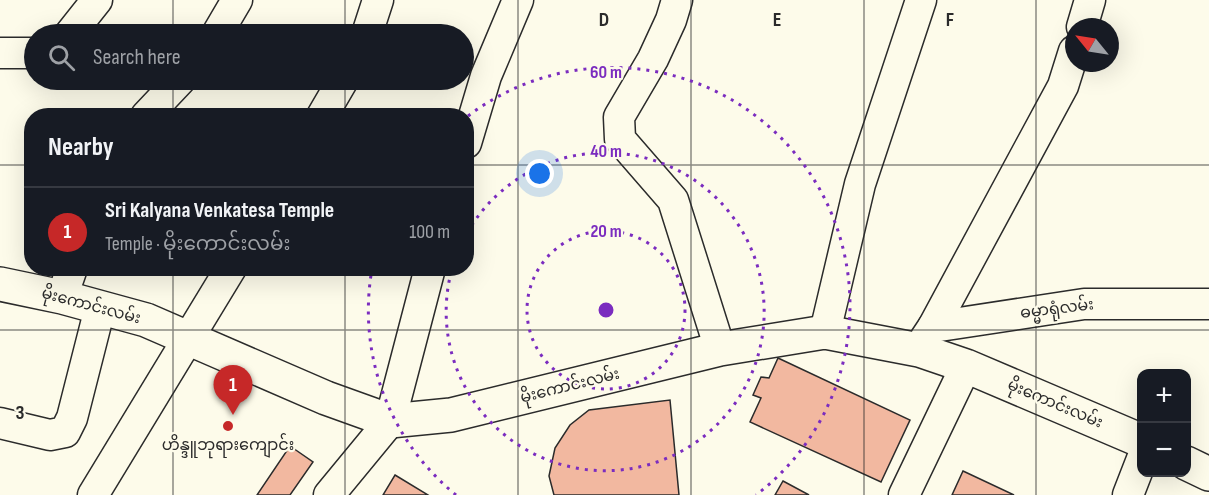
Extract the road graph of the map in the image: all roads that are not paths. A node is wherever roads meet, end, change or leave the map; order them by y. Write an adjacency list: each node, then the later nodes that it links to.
1 (97, 0): 9 (street)
2 (237, 0): 10 (street)
3 (378, 0): 11 (street)
4 (518, 0): 15 (street)
5 (677, 0): 31 (street)
6 (921, 0): 28 (street)
7 (1090, 0): 8 (street)
8 (1085, 18)
9 (78, 24)
10 (223, 24)
11 (370, 24)
12 (0, 53): 13 (street)
13 (24, 53)
14 (1067, 72): 30 (street)
15 (475, 73)
16 (171, 90): 19 (street)
17 (337, 90): 20 (street)
18 (473, 90): 21 (street)
19 (154, 108)
20 (327, 108)
21 (470, 108)
22 (226, 276): 29 (street)
23 (428, 276): 33 (street)
24 (67, 283): 25 (main road, မိုးကောင်းလမ်း); 27 (main road, မိုးကောင်းလမ်း)
25 (0, 284)
26 (1209, 304): 30 (street, ဓမ္မာရုံလမ်း)
27 (100, 308): 29 (main road, မိုးကောင်းလမ်း); 34 (street)
28 (825, 332): 30 (main road, မိုးကောင်းလမ်း); 31 (main road, မိုးကောင်းလမ်း)
29 (190, 338): 33 (main road, မိုးကောင်းလမ်း); 39 (street)
30 (926, 338): 32 (main road, မိုးကောင်းလမ်း)
31 (720, 349): 33 (main road, မိုးကောင်းလမ်း)
32 (966, 366): 35 (main road, မိုးကောင်းလမ်း); 41 (street)
33 (390, 421): 40 (street)
34 (0, 423)
35 (1137, 439)
36 (1191, 465): 38 (main road)
37 (1137, 472): 42 (street)
38 (1209, 474)
39 (93, 495)
40 (329, 495)
41 (904, 495)
42 (1128, 495)

